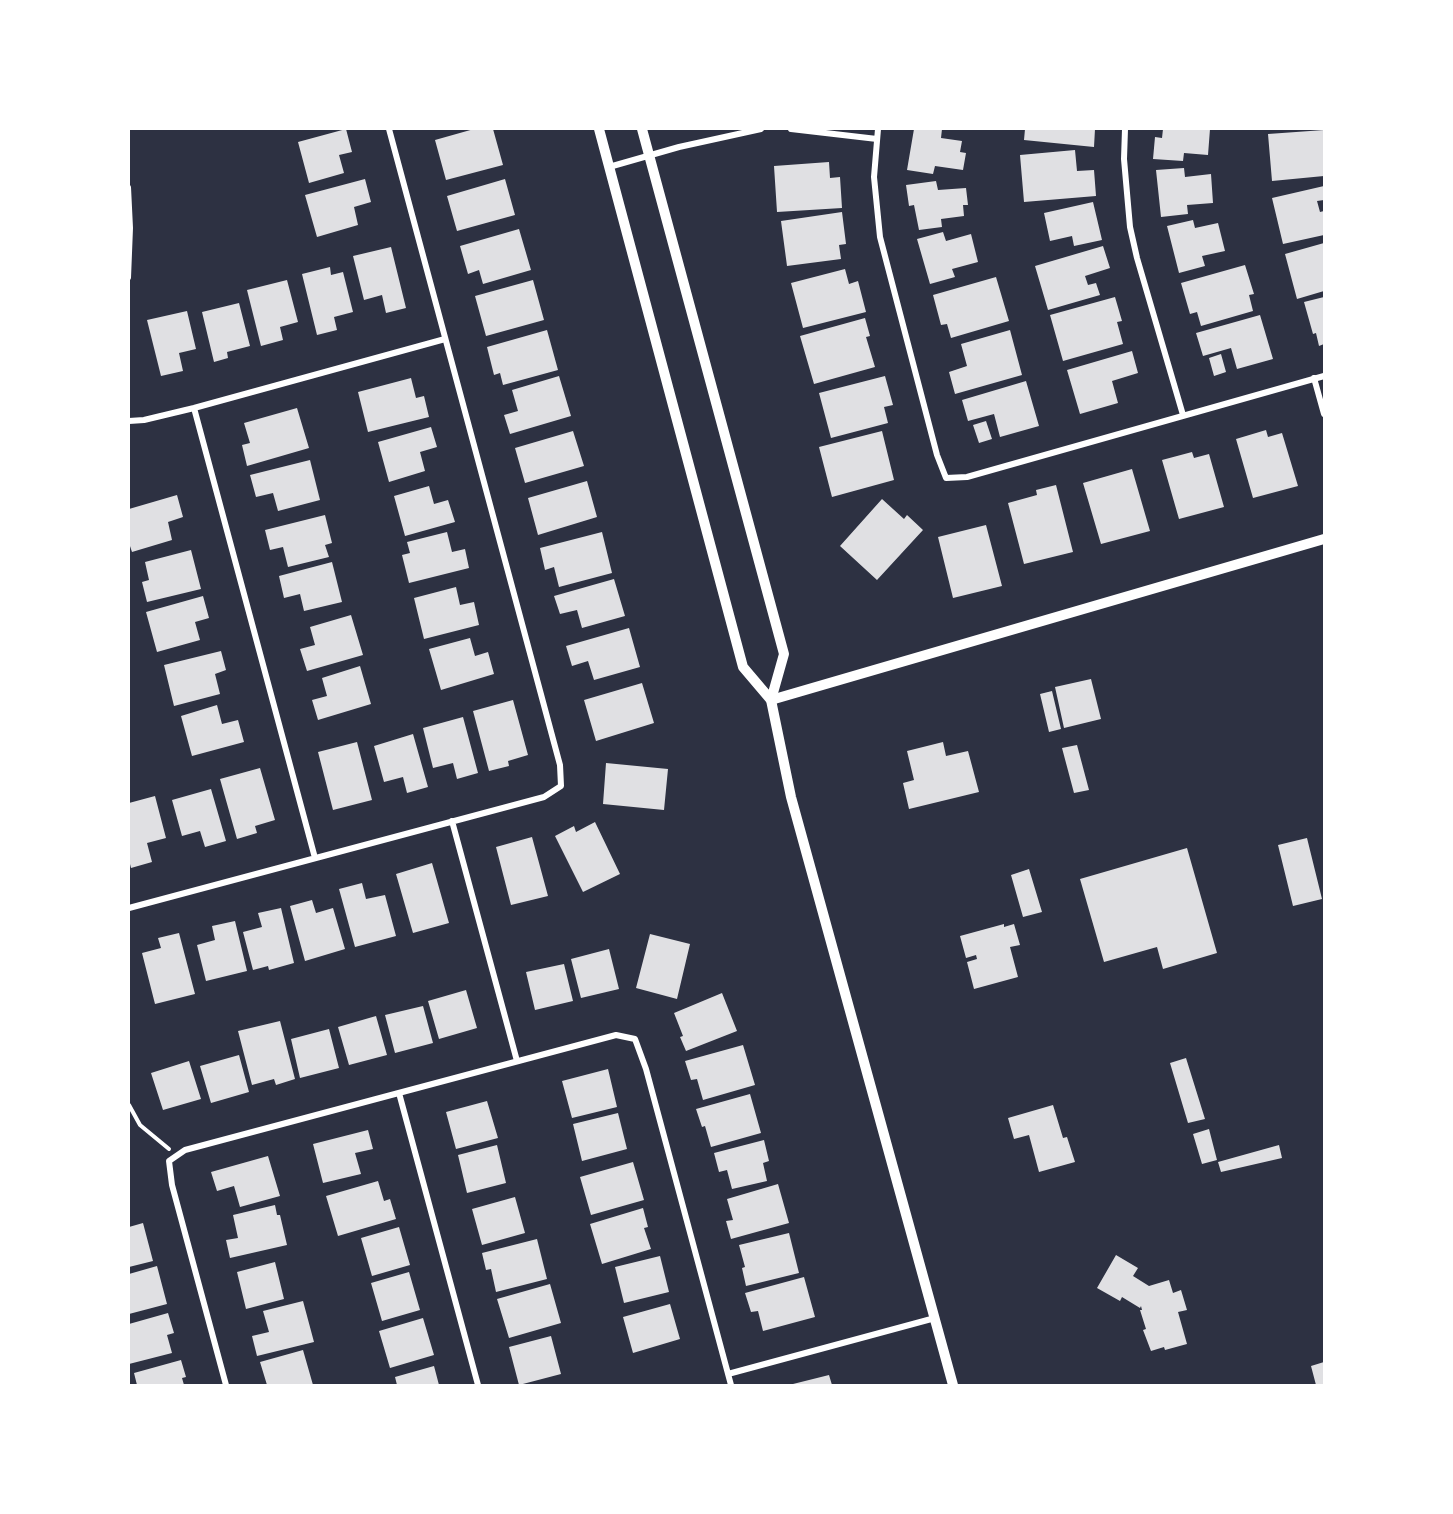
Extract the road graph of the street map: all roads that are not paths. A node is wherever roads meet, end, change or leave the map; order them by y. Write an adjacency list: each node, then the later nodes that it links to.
1 (389, 129): 11 (street)
2 (599, 129): 10 (main road)
3 (642, 129): 9 (main road)
4 (760, 129): 9 (street)
5 (790, 129): 8 (street)
6 (878, 129): 8 (street)
7 (1125, 129): 16 (street)
8 (877, 139): 16 (street)
9 (649, 156): 10 (street); 19 (main road)
10 (609, 167): 19 (main road)
11 (446, 339): 14 (street); 20 (street)
12 (1324, 376): 13 (street)
13 (1314, 378): 15 (street); 16 (street)
14 (194, 408): 17 (street); 21 (street)
15 (1324, 414)
16 (1183, 415)
17 (129, 421)
18 (1324, 539): 19 (main road)
19 (771, 700): 25 (main road)
20 (452, 821): 21 (street); 23 (street)
21 (315, 858): 22 (street)
22 (129, 908)
23 (517, 1061): 24 (street); 26 (street)
24 (399, 1093): 27 (street); 28 (street)
25 (934, 1318): 26 (street); 30 (main road)
26 (728, 1374): 29 (street)
27 (226, 1385)
28 (478, 1385)
29 (731, 1385)
30 (952, 1385)

